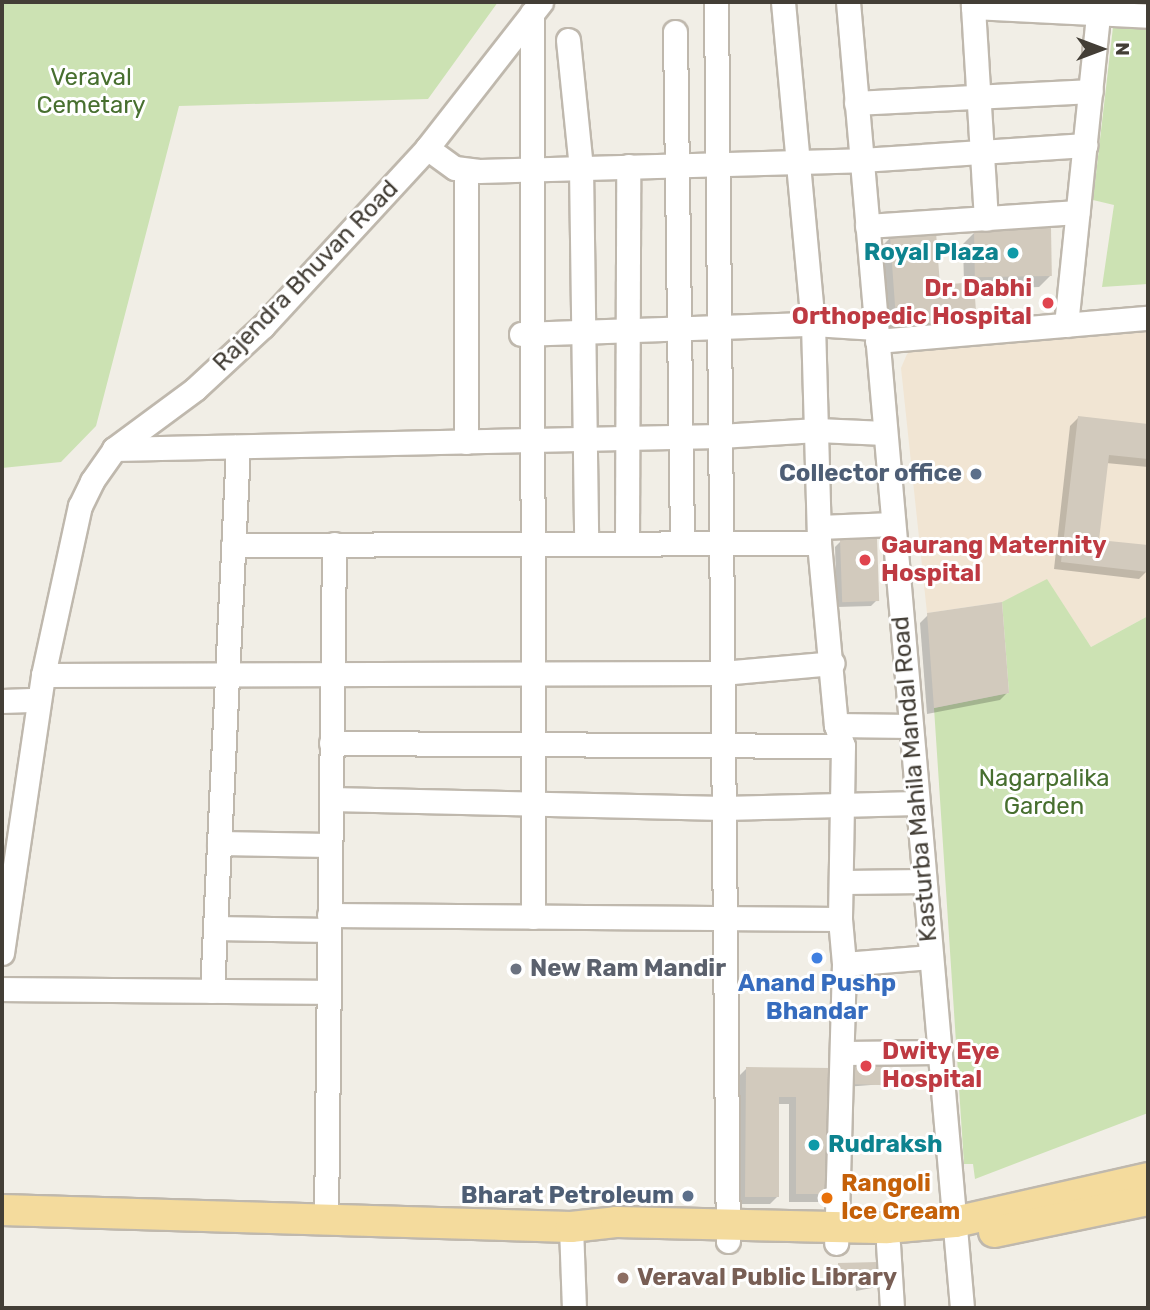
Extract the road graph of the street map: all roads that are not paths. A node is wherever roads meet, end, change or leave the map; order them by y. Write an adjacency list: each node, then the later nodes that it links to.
1 (716, 2): 18 (street)
2 (783, 2): 17 (street)
3 (848, 2): 12 (street, Kasturba Mahila Mandal Road)
4 (973, 4): 6 (street); 11 (street)
5 (537, 7): 14 (street, Rajendra Bhuvan Road); 22 (street)
6 (1098, 13): 7 (street); 10 (street)
7 (1148, 16)
8 (675, 32): 19 (street)
9 (568, 40): 21 (street)
10 (1091, 91): 11 (street); 13 (street)
11 (978, 98): 12 (street); 15 (street)
12 (856, 103): 16 (street, Kasturba Mahila Mandal Road)
13 (1085, 145): 15 (street); 24 (street)
14 (427, 148): 23 (street); 45 (street, Rajendra Bhuvan Road)
15 (982, 153): 16 (street); 25 (street)
16 (861, 160): 17 (street); 26 (street, Kasturba Mahila Mandal Road)
17 (795, 162): 18 (street); 28 (street)
18 (718, 163): 19 (street); 31 (street)
19 (676, 165): 20 (street); 30 (street)
20 (628, 166): 21 (street); 32 (street)
21 (581, 167): 22 (street); 33 (street)
22 (532, 168): 23 (street); 34 (street)
23 (466, 171): 43 (street)
24 (1078, 212): 25 (street); 29 (street)
25 (986, 219): 26 (street)
26 (867, 226): 35 (street, Kasturba Mahila Mandal Road)
27 (1148, 317): 29 (street)
28 (813, 324): 31 (street); 35 (street); 36 (street)
29 (1066, 325): 35 (street)
30 (679, 331): 31 (street); 32 (street); 39 (street)
31 (719, 331): 38 (street)
32 (628, 332): 33 (street); 40 (street)
33 (583, 333): 34 (street); 41 (street)
34 (527, 334): 42 (street)
35 (876, 334): 37 (street, Kasturba Mahila Mandal Road)
36 (817, 430): 37 (street); 38 (street); 47 (street)
37 (885, 433): 46 (street, Kasturba Mahila Mandal Road)
38 (720, 436): 39 (street); 52 (street)
39 (680, 437): 40 (street); 51 (street)
40 (628, 438): 41 (street); 50 (street)
41 (584, 439): 42 (street); 49 (street)
42 (534, 440): 43 (street); 48 (street)
43 (466, 442): 44 (street)
44 (238, 447): 45 (street); 54 (street)
45 (114, 449): 57 (street, Rajendra Bhuvan Road)
46 (893, 524): 47 (street); 63 (street, Kasturba Mahila Mandal Road)
47 (819, 535): 52 (street); 55 (street)
48 (534, 542): 49 (street); 53 (street); 60 (street)
49 (586, 542): 50 (street)
50 (627, 542): 51 (street)
51 (682, 542): 52 (street)
52 (721, 543): 56 (street)
53 (334, 544): 54 (street); 59 (street)
54 (233, 545): 58 (street)
55 (833, 663): 56 (street); 64 (street)
56 (722, 673): 60 (street); 66 (street)
57 (43, 674): 58 (street); 61 (street, Rajendra Bhuvan Road)
58 (227, 675): 59 (street); 73 (street)
59 (332, 675): 60 (street); 65 (street)
60 (535, 676): 67 (street)
61 (38, 700): 62 (street); 77 (street, Rajendra Bhuvan Road)
62 (2, 701)
63 (911, 726): 64 (street); 71 (street, Kasturba Mahila Mandal Road)
64 (839, 736): 66 (street); 70 (street)
65 (331, 743): 67 (street); 68 (street)
66 (723, 746): 67 (street); 72 (street)
67 (534, 747): 69 (street)
68 (331, 799): 69 (street); 74 (street)
69 (533, 803): 72 (street); 78 (street)
70 (845, 803): 71 (street); 72 (street); 76 (street)
71 (917, 803): 75 (street, Kasturba Mahila Mandal Road)
72 (724, 807): 80 (street)
73 (219, 843): 74 (street); 82 (street)
74 (330, 845): 81 (street)
75 (924, 881): 76 (street); 84 (street, Kasturba Mahila Mandal Road)
76 (844, 883): 79 (street)
77 (5, 912): 83 (street, Rajendra Bhuvan Road)
78 (533, 918): 80 (street); 81 (street)
79 (840, 919): 80 (street); 85 (street)
80 (725, 920): 97 (street)
81 (329, 922): 82 (street); 88 (street)
82 (215, 928): 87 (street)
83 (2, 953)
84 (931, 957): 85 (street); 89 (street, Kasturba Mahila Mandal Road)
85 (844, 964): 90 (street)
86 (2, 989): 87 (street)
87 (212, 991): 88 (street)
88 (329, 992): 94 (street)
89 (939, 1052): 90 (street); 96 (street, Kasturba Mahila Mandal Road)
90 (843, 1053): 98 (street)
91 (1148, 1178): 96 (main road)
92 (1148, 1200): 96 (main road)
93 (2, 1210): 94 (main road)
94 (326, 1220): 95 (main road)
95 (584, 1227): 97 (main road); 100 (street)
96 (956, 1230): 98 (main road); 99 (main road); 102 (street, Kasturba Mahila Mandal Road)
97 (728, 1232): 98 (main road)
98 (836, 1235): 99 (main road)
99 (888, 1244): 101 (street)
100 (574, 1308)
101 (892, 1308)
102 (962, 1308)

